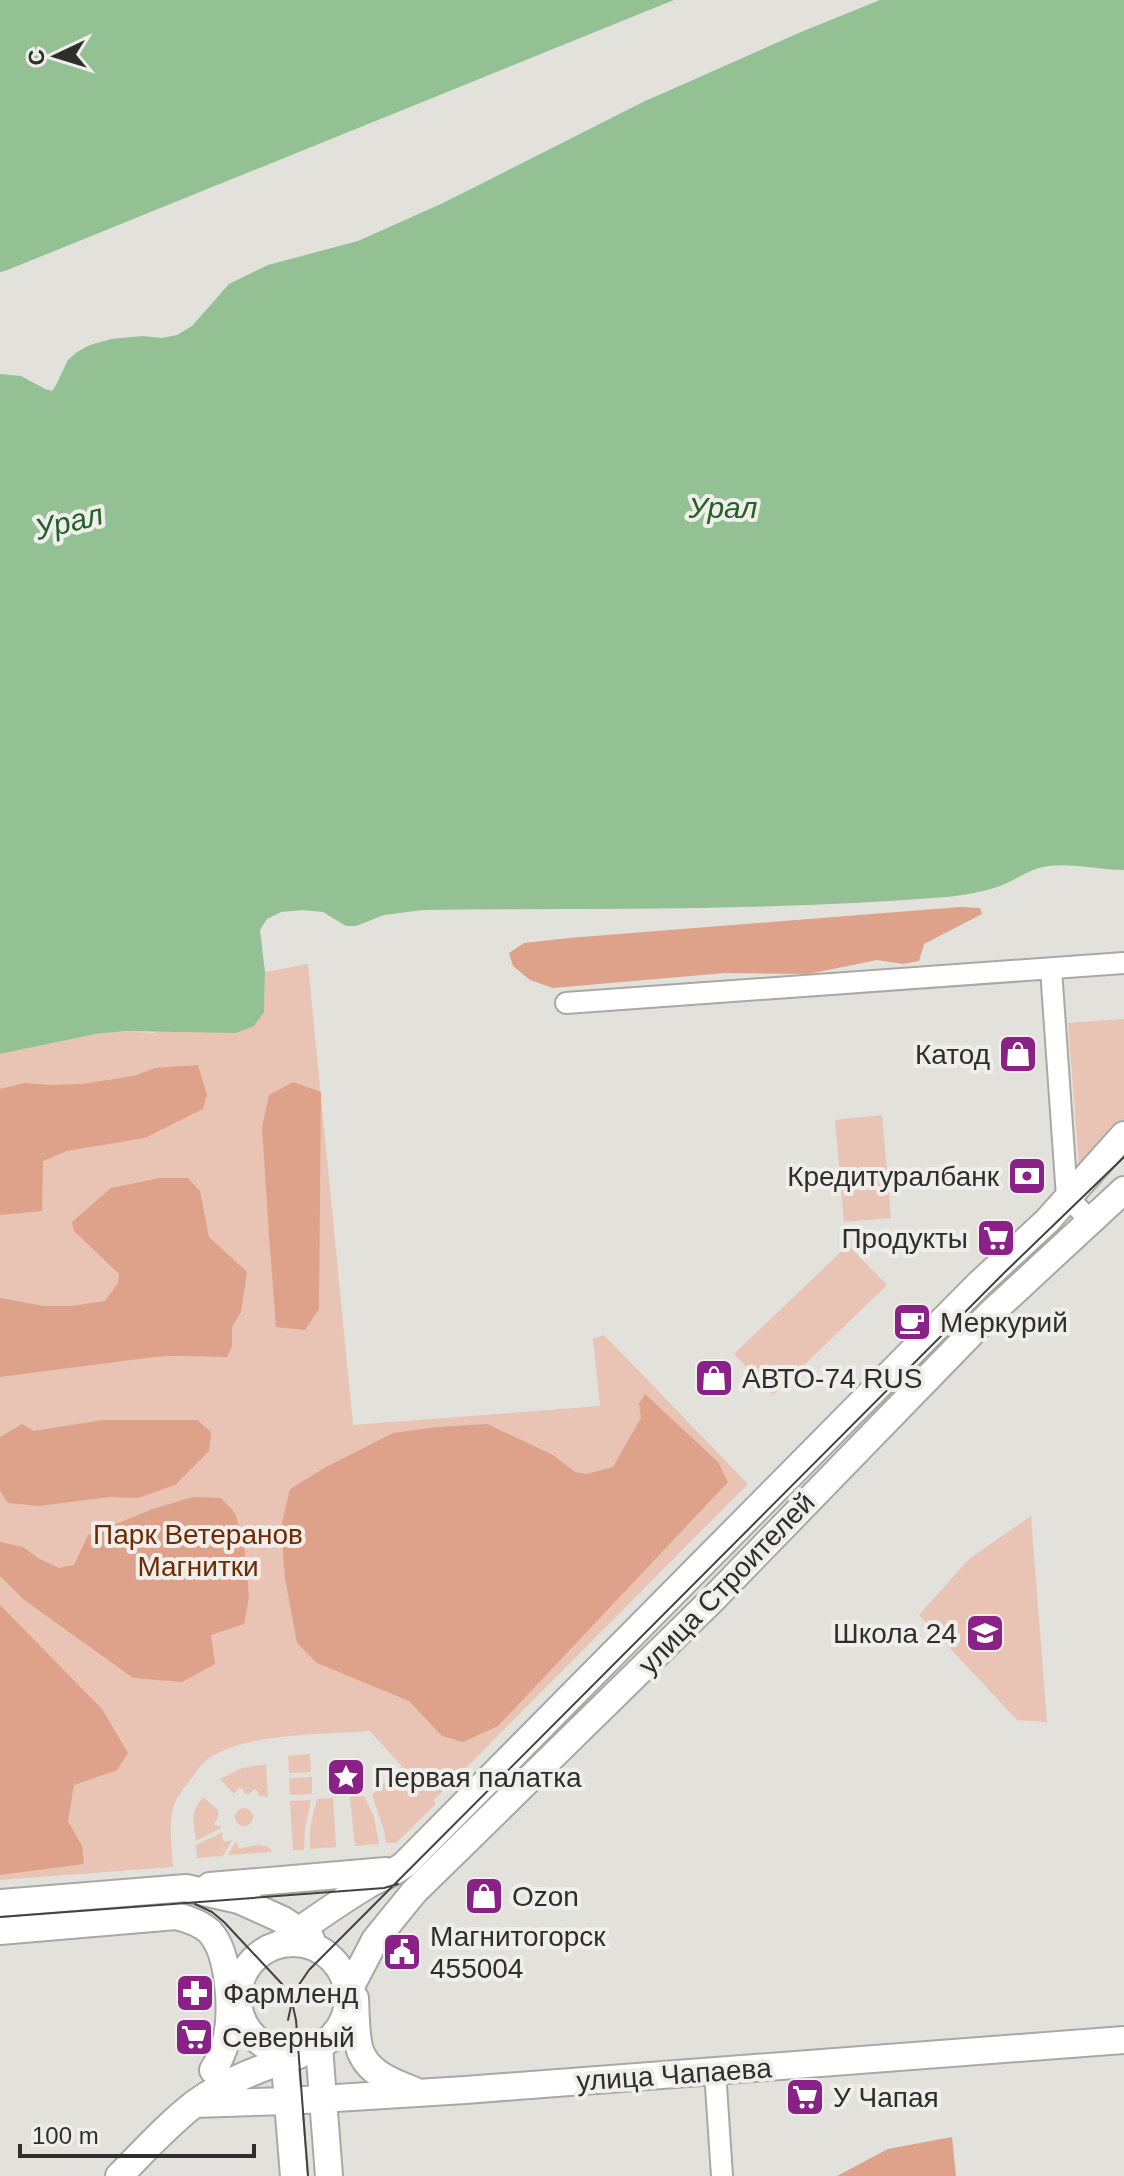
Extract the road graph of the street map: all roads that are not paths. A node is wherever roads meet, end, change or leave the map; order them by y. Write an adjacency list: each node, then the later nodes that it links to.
1 (1124, 963): 2 (street)
2 (1051, 969): 3 (street); 6 (street)
3 (566, 1003)
4 (1124, 1135): 6 (street, улица Строителей)
5 (1124, 1190): 7 (street, улица Строителей)
6 (1067, 1197): 7 (street); 8 (street, улица Строителей)
7 (1091, 1221): 13 (street, улица Строителей)
8 (398, 1870): 9 (street); 12 (street, улица Строителей)
9 (186, 1888): 10 (street); 12 (street)
10 (0, 1903)
11 (0, 1931): 15 (street)
12 (289, 1937): 14 (street); 15 (street)
13 (360, 1967): 14 (street, улица Строителей); 18 (street)
14 (348, 2001): 17 (street); 18 (street, улица Чапаева)
15 (235, 2003): 17 (street); 23 (street)
16 (1124, 2040): 19 (street, улица Чапаева)
17 (300, 2052): 21 (street); 22 (street); 23 (street)
18 (361, 2053): 20 (street, улица Чапаева)
19 (715, 2071): 20 (street, улица Чапаева); 27 (street)
20 (416, 2092): 21 (street, улица Чапаева)
21 (323, 2099): 22 (street, улица Чапаева); 26 (street)
22 (288, 2101): 23 (street, улица Чапаева); 25 (street)
23 (194, 2104): 24 (street)
24 (119, 2176)
25 (294, 2176)
26 (329, 2176)
27 (722, 2176)

